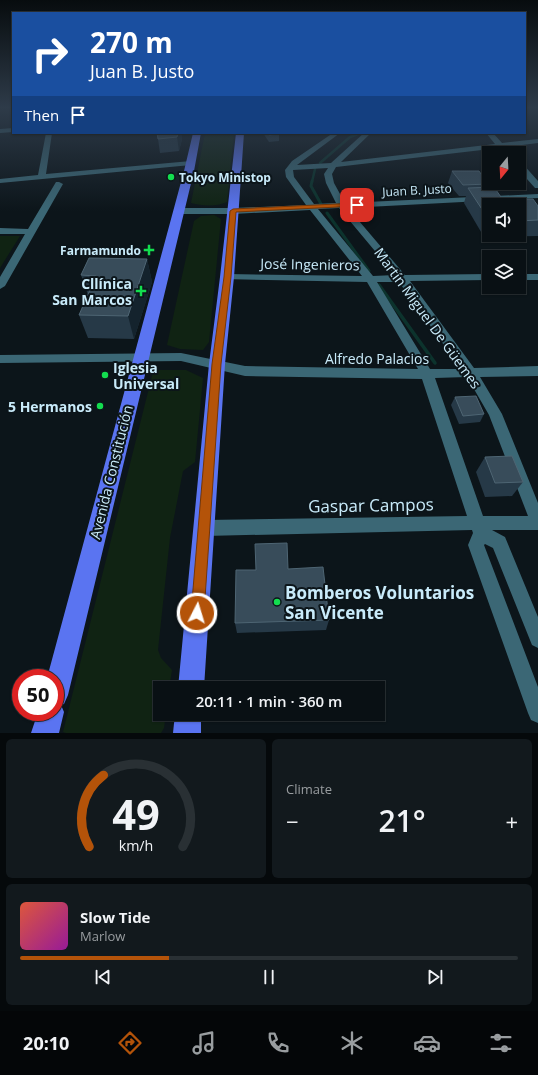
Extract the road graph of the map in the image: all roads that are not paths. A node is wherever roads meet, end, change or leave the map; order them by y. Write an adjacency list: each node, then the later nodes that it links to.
1 (48, 142): 13 (street)
2 (195, 142): 10 (main road, Avenida Constitución)
3 (239, 142): 23 (main road)
4 (323, 142): 11 (street)
5 (358, 142): 9 (street)
6 (533, 142): 7 (street)
7 (517, 146)
8 (482, 148): 9 (street)
9 (333, 165): 11 (street); 20 (street, Martín Miguel De Güemes)
10 (190, 167): 13 (street); 16 (street); 22 (main road, Avenida Constitución)
11 (291, 168): 21 (street, Martín Miguel De Güemes)
12 (526, 173): 17 (street)
13 (42, 177): 14 (street)
14 (0, 181)
15 (526, 182): 19 (street)
16 (59, 184): 18 (street); 25 (street)
17 (538, 186)
18 (0, 189)
19 (538, 195): 20 (street, Juan B. Justo)
20 (342, 206): 21 (street, Juan B. Justo); 30 (street, Martín Miguel De Güemes)
21 (312, 207): 23 (street, Juan B. Justo); 31 (street, Martín Miguel De Güemes)
22 (178, 211): 23 (street, Juan B. Justo); 33 (main road, Avenida Constitución)
23 (233, 211): 26 (main road)
24 (0, 231): 25 (street)
25 (32, 232): 32 (street)
26 (227, 277): 31 (street, José Ingenieros); 35 (main road)
27 (482, 277): 30 (street, José Ingenieros)
28 (526, 277): 29 (street)
29 (538, 277)
30 (402, 278): 31 (street, José Ingenieros); 37 (street, Martín Miguel De Güemes)
31 (370, 279): 38 (street, Martín Miguel De Güemes)
32 (0, 286)
33 (141, 357): 34 (street, Alfredo Palacios); 35 (street, Alfredo Palacios); 43 (main road, Avenida Constitución)
34 (0, 359)
35 (217, 364): 38 (street, Alfredo Palacios); 40 (main road)
36 (538, 371): 37 (street, Alfredo Palacios)
37 (471, 373): 38 (street, Alfredo Palacios); 39 (street, Martín Miguel De Güemes)
38 (427, 374): 41 (street, Martín Miguel De Güemes)
39 (538, 523): 41 (street, Gaspar Campos)
40 (205, 528): 41 (street, Gaspar Campos); 44 (main road)
41 (479, 528): 42 (street); 45 (street, Martín Miguel De Güemes)
42 (538, 639)
43 (62, 669)
44 (192, 681)
45 (538, 713)
46 (48, 721): 48 (main road)
47 (188, 721): 49 (main road)
48 (45, 733)
49 (187, 733)

